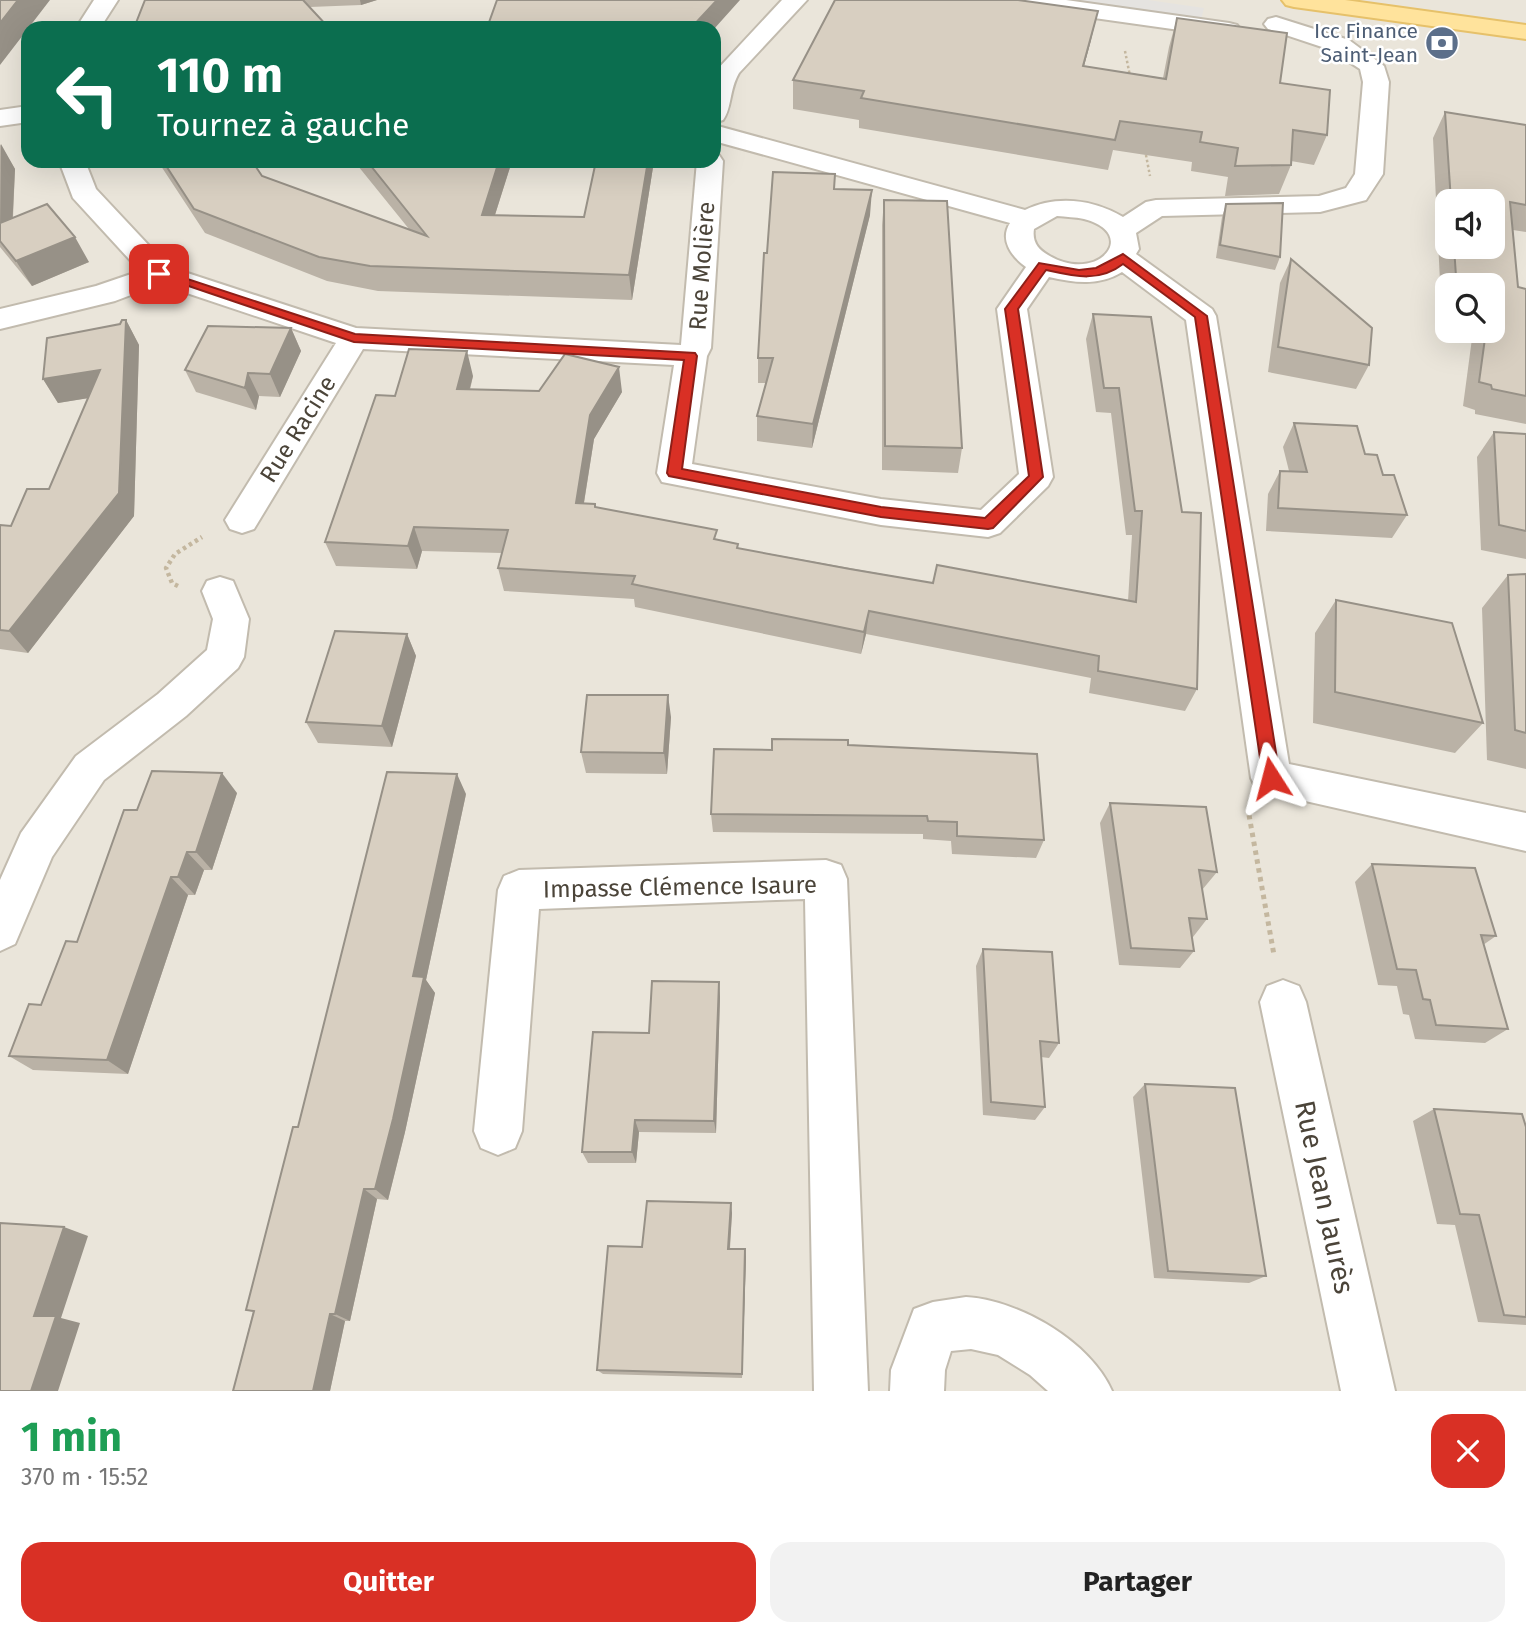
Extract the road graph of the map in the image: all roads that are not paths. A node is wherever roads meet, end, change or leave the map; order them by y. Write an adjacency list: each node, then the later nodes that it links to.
1 (106, 0): 9 (street)
2 (795, 0): 13 (street)
3 (1016, 0): 10 (street)
4 (1294, 0): 6 (main road)
5 (1403, 0): 8 (main road)
6 (1332, 3): 11 (main road); 12 (street)
7 (1277, 12): 10 (street); 12 (street)
8 (1526, 15)
9 (92, 21)
10 (1246, 32): 12 (street)
11 (1526, 32)
12 (1321, 37): 20 (street)
13 (721, 83)
14 (21, 115): 15 (street)
15 (0, 118)
16 (721, 135): 19 (street)
17 (74, 168): 22 (street)
18 (709, 168): 25 (street, Rue Molière)
19 (1027, 219): 20 (street); 21 (street)
20 (1122, 244): 21 (street); 28 (street)
21 (1043, 265): 25 (street, Rue Molière)
22 (159, 274): 23 (street); 24 (street)
23 (0, 319)
24 (354, 338): 25 (street); 26 (street, Rue Racine)
25 (691, 356)
26 (242, 520)
27 (220, 591): 29 (street)
28 (1526, 832)
29 (0, 930)
30 (1283, 1002): 35 (street, Rue Jean Jaurès)
31 (498, 1131): 32 (street, Impasse Clémence Isaure)
32 (841, 1391)
33 (917, 1391): 34 (street)
34 (1085, 1391)
35 (1368, 1391)

